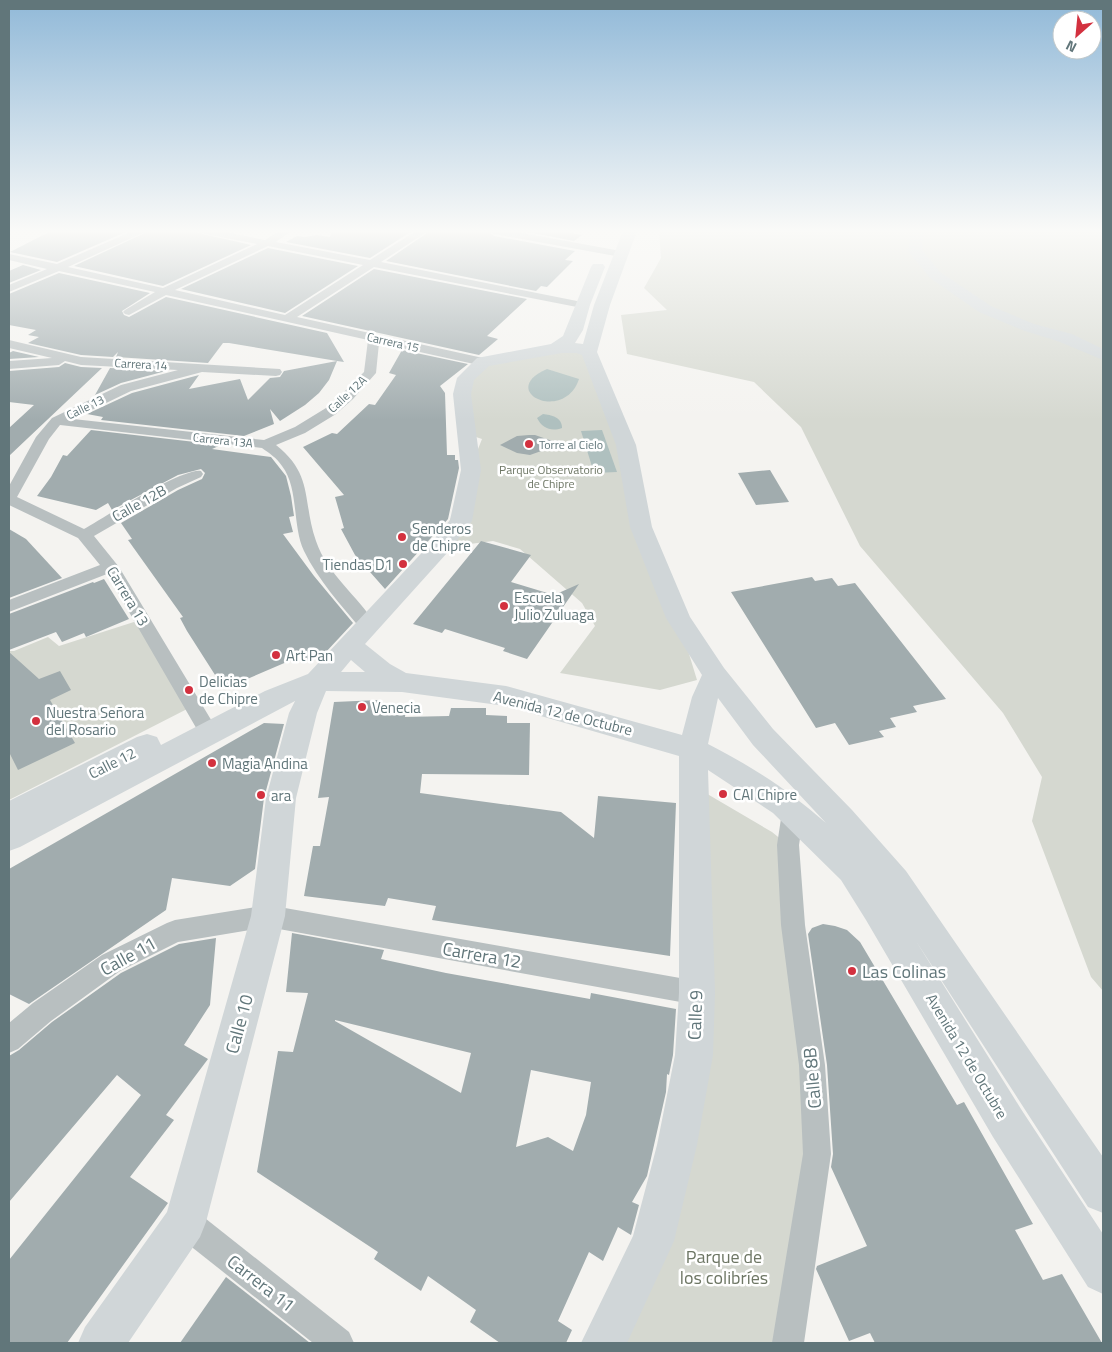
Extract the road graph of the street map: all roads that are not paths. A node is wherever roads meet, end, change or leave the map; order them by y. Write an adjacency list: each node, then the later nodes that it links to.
1 (160, 294): 9 (street)
2 (179, 294): 10 (street, Carrera 15)
3 (325, 294): 10 (street)
4 (526, 294): 8 (street)
5 (586, 294): 8 (main road)
6 (606, 294): 14 (main road)
7 (963, 294): 15 (main road)
8 (582, 305): 13 (main road)
9 (129, 312)
10 (288, 318): 11 (street, Carrera 15)
11 (374, 338): 17 (street, Carrera 15); 22 (street, Calle 12A)
12 (9, 344): 16 (street, Carrera 14)
13 (556, 349): 14 (main road); 17 (main road)
14 (588, 352): 29 (main road)
15 (1103, 356)
16 (80, 361): 18 (street); 19 (street, Carrera 14)
17 (483, 362): 28 (main road)
18 (9, 365)
19 (201, 368): 20 (street, Carrera 14); 21 (street, Calle 13)
20 (276, 372)
21 (57, 421): 22 (street, Carrera 13A); 24 (street, Calle 13)
22 (266, 444): 28 (street, Carrera 13A)
23 (196, 474): 25 (street, Calle 12B)
24 (9, 499): 25 (street, Carrera 13)
25 (84, 534): 26 (street, Carrera 13)
26 (111, 567): 27 (street); 32 (street, Carrera 13)
27 (9, 606)
28 (358, 635): 30 (main road); 31 (main road); 32 (main road, Calle 12)
29 (715, 675): 33 (main road, Calle 9); 40 (main road)
30 (317, 682): 31 (main road, Avenida 12 de Octubre); 32 (main road, Calle 12); 37 (main road, Calle 10)
31 (402, 682): 33 (main road, Avenida 12 de Octubre)
32 (205, 725): 35 (main road, Calle 12); 36 (main road, Calle 12)
33 (693, 749): 34 (main road, Avenida 12 de Octubre); 38 (main road, Calle 9)
34 (793, 812): 42 (main road, Avenida 12 de Octubre); 46 (street, Calle 8B)
35 (9, 815)
36 (9, 838)
37 (268, 916): 38 (street, Carrera 12); 39 (street, Calle 11); 41 (main road, Calle 10)
38 (697, 993): 45 (main road, Calle 9)
39 (9, 1040)
40 (1103, 1192)
41 (185, 1222): 43 (main road, Calle 10); 44 (street, Carrera 11)
42 (1103, 1272)
43 (101, 1343)
44 (338, 1343)
45 (604, 1343)
46 (788, 1343)

